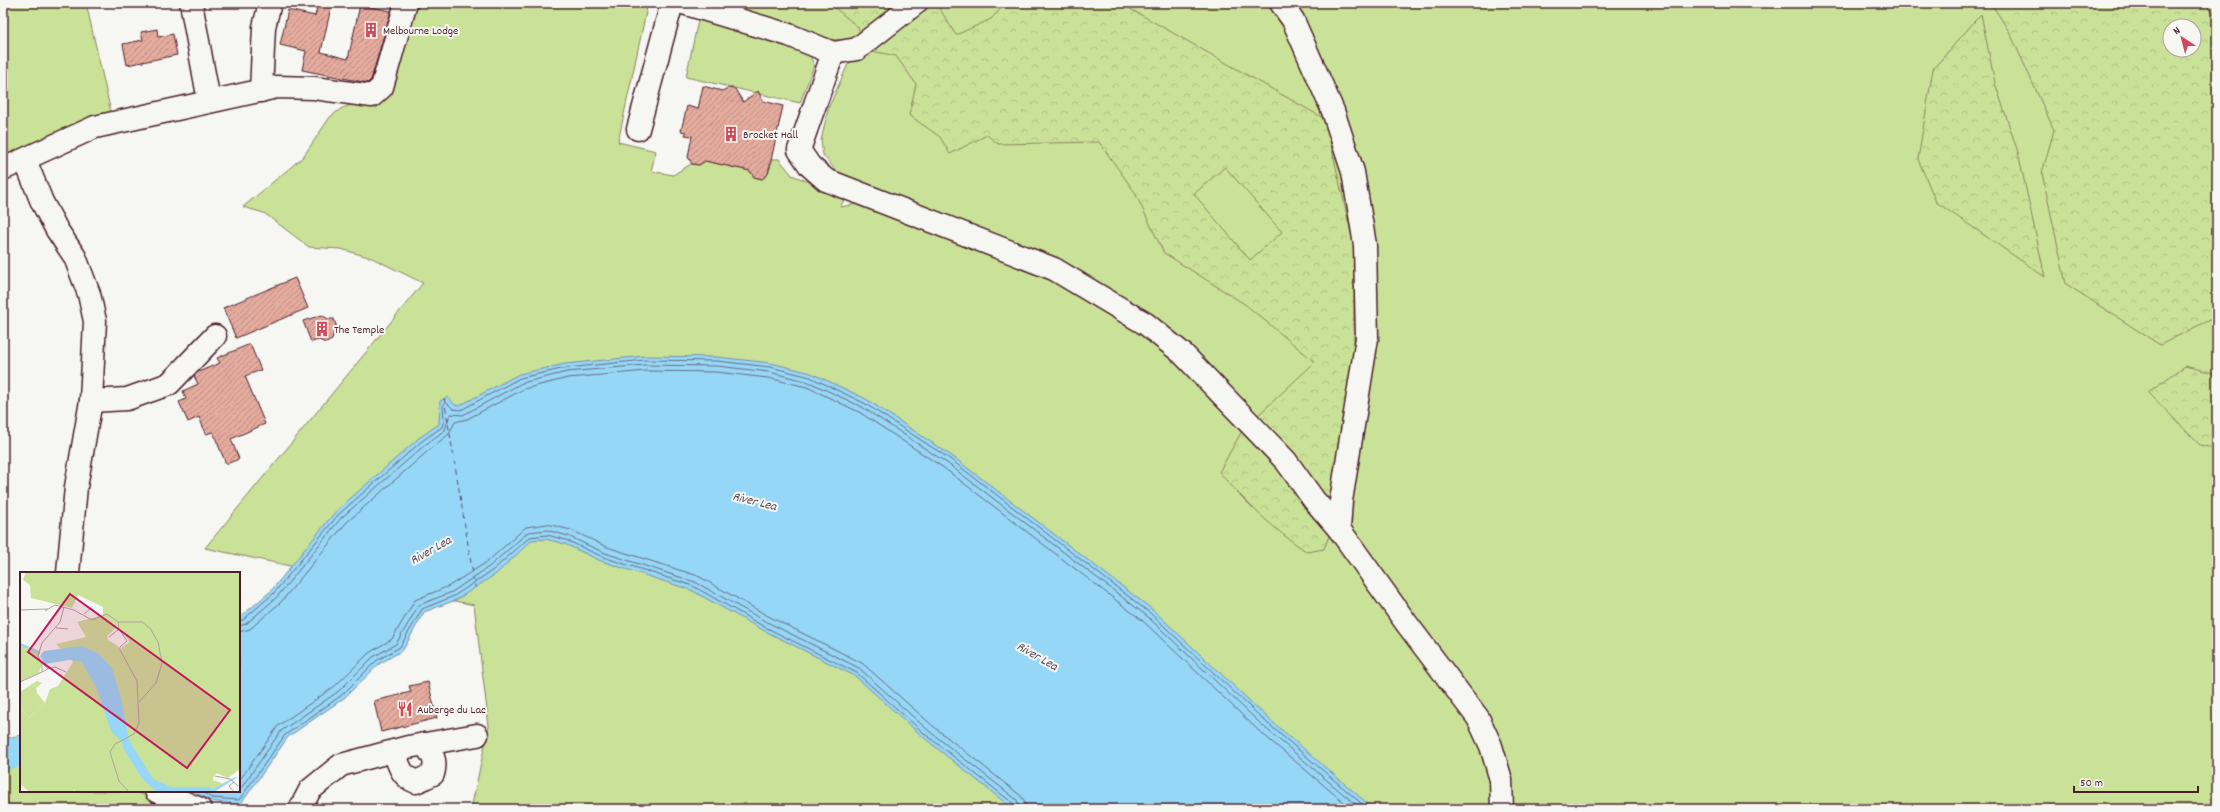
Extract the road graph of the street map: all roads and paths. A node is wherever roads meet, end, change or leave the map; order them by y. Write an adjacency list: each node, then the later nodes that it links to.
1 (191, 3): 10 (lane)
2 (270, 3): 9 (lane)
3 (406, 3): 9 (lane)
4 (672, 3): 11 (lane)
5 (683, 3): 8 (lane)
6 (916, 3): 8 (lane)
7 (1281, 3): 16 (lane)
8 (833, 53): 16 (lane)
9 (261, 91): 10 (lane)
10 (209, 101): 12 (lane)
11 (638, 129)
12 (25, 160): 13 (lane); 15 (lane)
13 (3, 169)
14 (215, 336): 15 (lane)
15 (91, 401): 17 (lane)
16 (1339, 529): 24 (lane)
17 (68, 572)
18 (477, 735): 19 (lane)
19 (424, 744): 20 (lane); 20 (lane)
20 (394, 751): 23 (lane)
21 (158, 792): 22 (lane)
22 (200, 809)
23 (300, 809)
24 (1502, 809)

